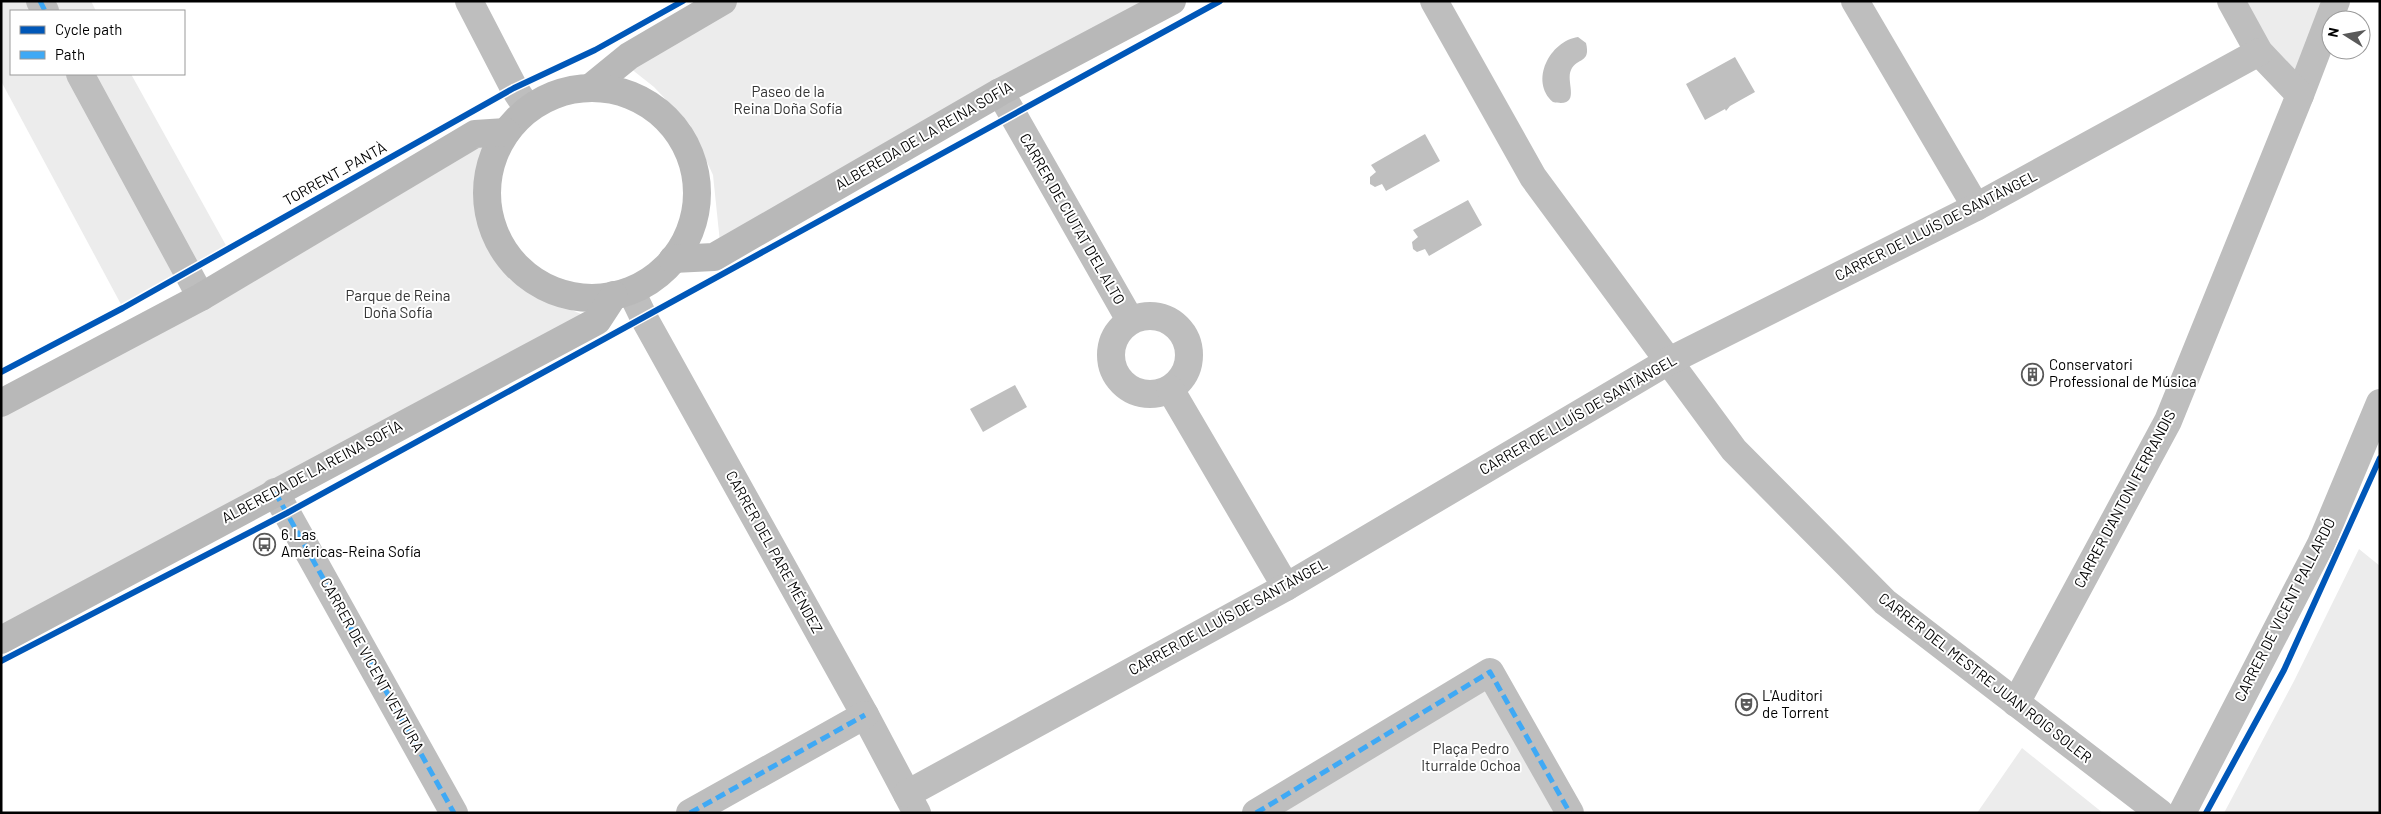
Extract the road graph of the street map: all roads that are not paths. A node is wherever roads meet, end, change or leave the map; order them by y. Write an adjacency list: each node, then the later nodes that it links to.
1 (469, 1): 13 (street)
2 (723, 1): 10 (street)
3 (1172, 1): 11 (street, ALBEREDA DE LA REINA SOFÍA)
4 (1434, 1): 20 (street, CARRER DEL MESTRE JUAN ROIG SOLER)
5 (1855, 1): 15 (street)
6 (2232, 1): 8 (street)
7 (2336, 1): 12 (street, CARRER D'ANTONI FERRANDIS)
8 (2259, 52): 12 (street); 15 (street, CARRER DE LLUÍS DE SANTÀNGEL)
9 (81, 75): 18 (street)
10 (591, 87): 13 (street); 16 (street)
11 (1000, 92): 16 (street, ALBEREDA DE LA REINA SOFÍA); 19 (street, CARRER DE CIUTAT D'EL ALTO)
12 (2300, 95): 27 (street, CARRER D'ANTONI FERRANDIS)
13 (528, 109): 14 (street)
14 (506, 132): 17 (street); 18 (street)
15 (1976, 207): 20 (street, CARRER DE LLUÍS DE SANTÀNGEL)
16 (673, 259): 17 (street)
17 (622, 293): 24 (street, ALBEREDA DE LA REINA SOFÍA); 28 (street, CARRER DEL PARE MÉNDEZ)
18 (200, 297): 22 (street)
19 (1130, 320): 21 (street, CARRER DE CIUTAT D'EL ALTO); 21 (street, CARRER DE CIUTAT D'EL ALTO)
20 (1667, 362): 25 (street, CARRER DE LLUÍS DE SANTÀNGEL); 27 (street, CARRER DEL MESTRE JUAN ROIG SOLER)
21 (1170, 389): 25 (street)
22 (1, 403)
23 (2380, 403): 35 (street, CARRER DE VICENT PALLARDÓ)
24 (275, 492): 26 (street, ALBEREDA DE LA REINA SOFÍA); 30 (street, CARRER DE VICENT VENTURA)
25 (1286, 587): 29 (street, CARRER DE LLUÍS DE SANTÀNGEL)
26 (1, 640)
27 (2016, 703): 34 (street, CARRER DEL MESTRE JUAN ROIG SOLER)
28 (865, 715): 29 (street, CARRER DEL PARE MÉNDEZ); 31 (street)
29 (912, 803)
30 (454, 813)
31 (690, 813)
32 (1256, 813): 33 (street)
33 (1570, 813)
34 (2160, 813)
35 (2182, 813)

